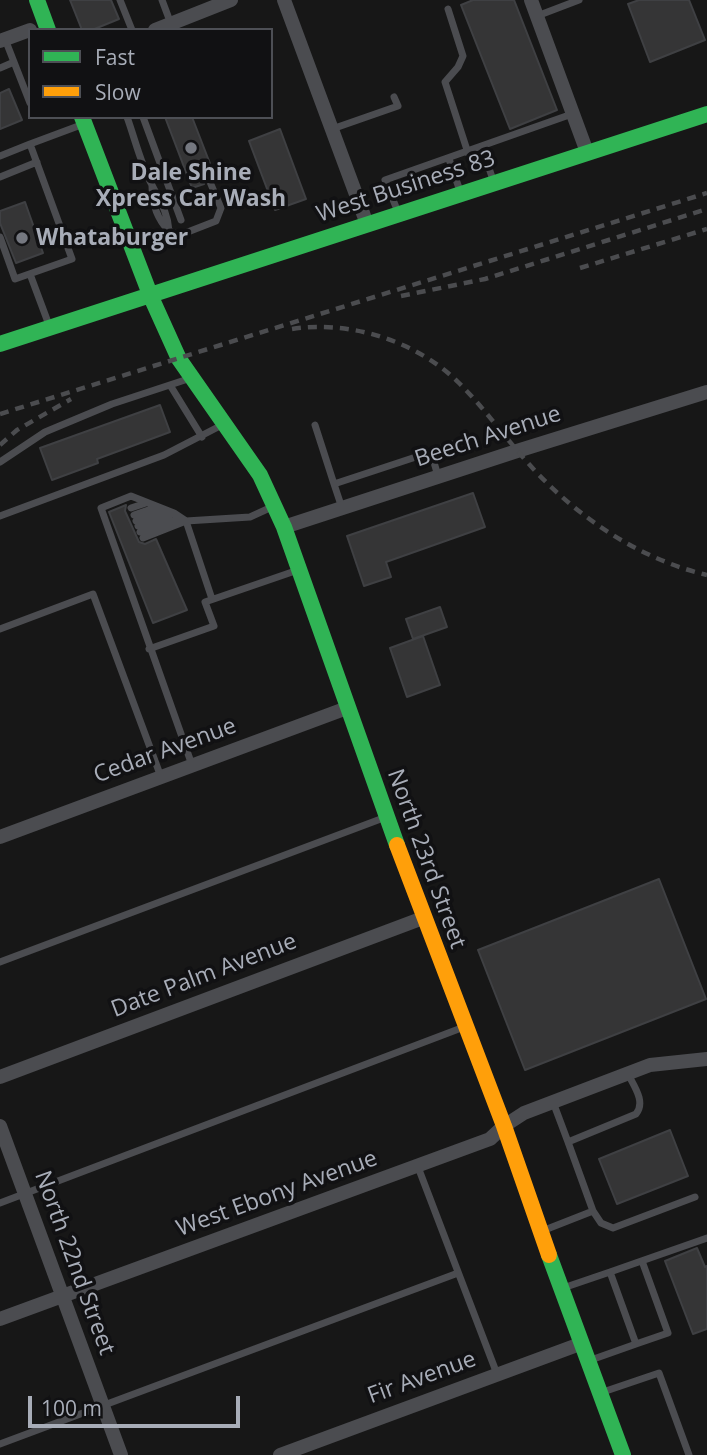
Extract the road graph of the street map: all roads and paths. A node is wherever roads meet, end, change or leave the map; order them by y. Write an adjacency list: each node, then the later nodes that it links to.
1 (37, 0): 11 (main road)
2 (120, 0): 12 (lane)
3 (162, 0): 10 (lane)
4 (232, 0): 10 (street)
5 (284, 0): 25 (street)
6 (531, 0): 9 (street)
7 (579, 0): 9 (lane)
8 (448, 9): 29 (lane)
9 (537, 16): 20 (street)
10 (171, 24): 13 (street)
11 (39, 28)
12 (131, 28)
13 (160, 28)
14 (28, 32): 15 (street)
15 (3, 40): 16 (lane)
16 (14, 62): 17 (lane); 19 (lane)
17 (0, 68)
18 (394, 96): 25 (lane)
19 (28, 98)
20 (573, 114): 27 (lane); 28 (street)
21 (707, 114): 28 (main road, West Business 83)
22 (128, 119): 34 (lane)
23 (144, 119): 38 (lane)
24 (83, 120): 26 (lane); 42 (main road, North 23rd Street)
25 (332, 129): 39 (street)
26 (30, 145): 30 (lane); 32 (lane)
27 (482, 147): 29 (lane); 35 (lane)
28 (587, 152): 35 (main road, West Business 83)
29 (467, 153): 31 (lane)
30 (0, 156)
31 (449, 159): 36 (lane); 37 (lane)
32 (37, 162): 33 (lane); 41 (lane)
33 (0, 177)
34 (210, 181)
35 (494, 182): 36 (main road, West Business 83)
36 (460, 193): 37 (main road, West Business 83)
37 (398, 214): 39 (main road, West Business 83)
38 (181, 220)
39 (367, 224): 42 (main road, West Business 83)
40 (0, 237): 41 (lane)
41 (30, 274): 43 (lane)
42 (151, 297): 43 (main road, West Business 83); 45 (main road, North 23rd Street)
43 (50, 328): 44 (main road, West Business 83)
44 (0, 344)
45 (192, 378): 46 (lane); 48 (main road, North 23rd Street)
46 (170, 385): 50 (lane); 53 (lane)
47 (707, 392): 54 (street, Beech Avenue)
48 (223, 425): 50 (lane); 57 (main road, North 23rd Street)
49 (314, 425): 55 (lane)
50 (202, 437): 60 (lane)
51 (453, 444): 52 (lane)
52 (431, 452): 54 (lane); 55 (lane)
53 (0, 462)
54 (438, 477): 59 (street, Beech Avenue)
55 (334, 484): 59 (lane)
56 (147, 502): 58 (lane); 62 (lane); 67 (lane)
57 (274, 505): 61 (lane); 63 (main road, North 23rd Street)
58 (162, 508): 61 (lane); 62 (lane)
59 (342, 508): 63 (street, Beech Avenue)
60 (0, 516)
61 (180, 517): 62 (lane); 62 (lane); 65 (lane)
62 (137, 524)
63 (284, 527): 64 (main road, North 23rd Street)
64 (299, 569): 65 (lane); 68 (main road, North 23rd Street)
65 (212, 599): 67 (lane)
66 (0, 629): 70 (lane)
67 (149, 649): 69 (lane)
68 (346, 708): 69 (street, Cedar Avenue); 71 (main road, North 23rd Street)
69 (192, 765): 70 (street, Cedar Avenue)
70 (161, 777): 72 (street, Cedar Avenue)
71 (386, 817): 73 (main road, North 23rd Street); 74 (lane)
72 (0, 837)
73 (423, 918): 75 (main road, North 23rd Street); 78 (street, Date Palm Avenue)
74 (0, 962)
75 (465, 1026): 81 (main road, North 23rd Street); 84 (lane)
76 (707, 1059): 77 (street, West Ebony Avenue)
77 (628, 1074): 79 (street, West Ebony Avenue); 82 (lane)
78 (0, 1077)
79 (553, 1102): 81 (street, West Ebony Avenue); 82 (lane)
80 (0, 1126): 84 (street, North 22nd Street)
81 (504, 1126): 83 (street, West Ebony Avenue); 88 (main road, North 23rd Street)
82 (568, 1142): 87 (lane)
83 (418, 1167): 92 (lane); 94 (street, West Ebony Avenue)
84 (25, 1194): 86 (lane); 94 (street, North 22nd Street)
85 (695, 1197): 87 (lane)
86 (0, 1203)
87 (593, 1212): 88 (lane)
88 (541, 1231): 93 (main road, North 23rd Street)
89 (707, 1238): 90 (lane)
90 (642, 1261): 91 (lane); 97 (lane)
91 (610, 1272): 93 (lane); 97 (lane)
92 (457, 1273): 99 (lane); 101 (lane)
93 (561, 1289): 96 (main road, North 23rd Street)
94 (61, 1297): 95 (street, West Ebony Avenue); 101 (street, North 22nd Street)
95 (0, 1319)
96 (580, 1344): 98 (main road, North 23rd Street); 99 (street, Fir Avenue)
97 (636, 1344): 98 (lane)
98 (587, 1362): 100 (main road, North 23rd Street)
99 (498, 1375): 104 (street, Fir Avenue)
100 (599, 1393): 105 (main road, North 23rd Street); 106 (lane)
101 (103, 1405): 102 (lane); 103 (street, North 22nd Street)
102 (0, 1444)
103 (121, 1455)
104 (280, 1455)
105 (623, 1455)
106 (689, 1455)

